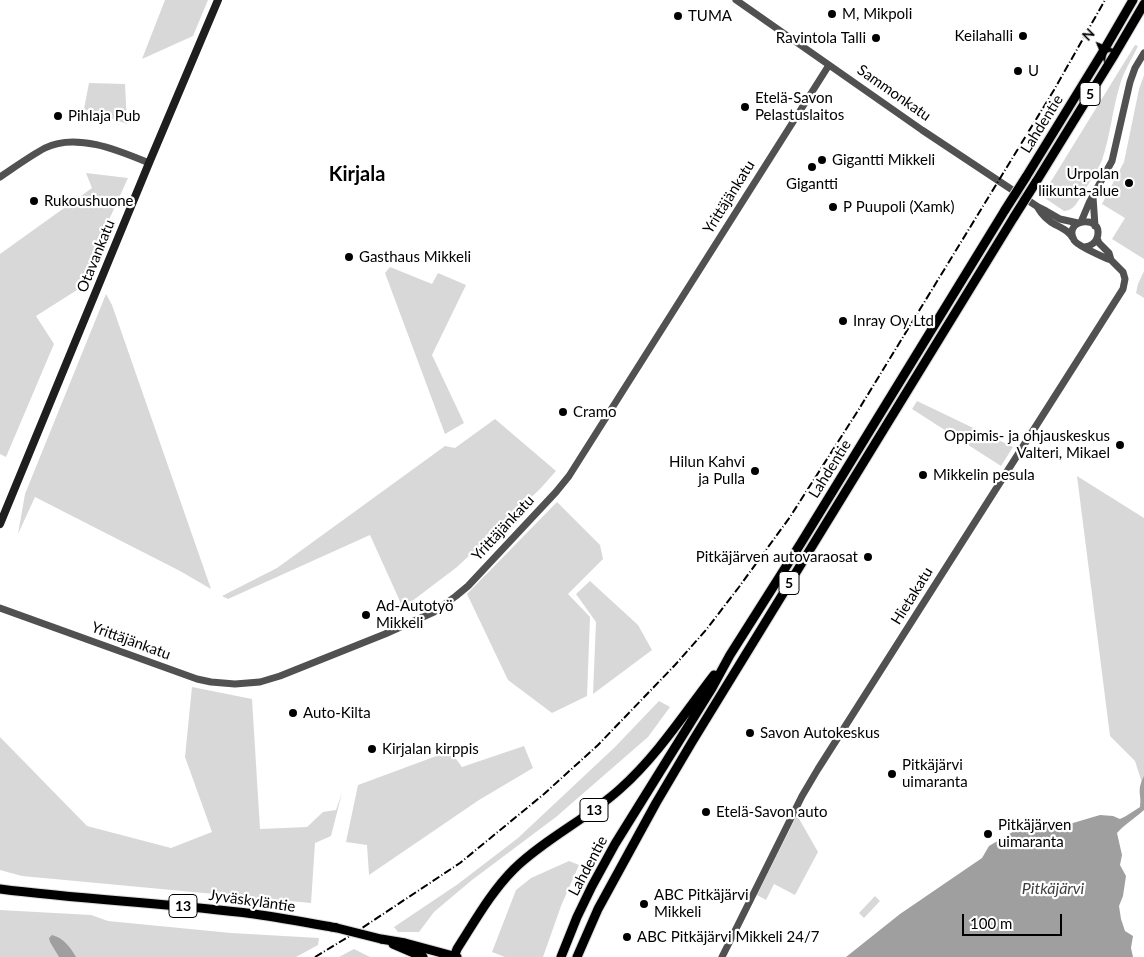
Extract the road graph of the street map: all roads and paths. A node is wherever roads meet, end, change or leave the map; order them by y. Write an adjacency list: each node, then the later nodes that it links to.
1 (218, 0): 7 (main road, Otavankatu)
2 (736, 0): 6 (street, Sammonkatu)
3 (1133, 0): 19 (highway, Lahdentie / 5, bridge)
4 (1144, 4): 25 (highway, Lahdentie / 5, bridge)
5 (1144, 53): 9 (street)
6 (829, 65): 10 (street, Sammonkatu); 18 (street, Yrittäjänkatu)
7 (149, 162): 8 (street); 17 (main road, Otavankatu)
8 (0, 177)
9 (1093, 197): 11 (street); 12 (street)
10 (1038, 207): 11 (street, Sammonkatu); 13 (street, Sammonkatu)
11 (1080, 223): 12 (street); 13 (street)
12 (1095, 227): 14 (street)
13 (1073, 238): 15 (street)
14 (1097, 238): 15 (street); 16 (street, Hietakatu)
15 (1085, 247): 16 (street, Hietakatu)
16 (1111, 260): 26 (street, Hietakatu)
17 (0, 524)
18 (0, 608)
19 (730, 655): 23 (highway, 13); 24 (highway, Lahdentie / 5)
20 (0, 887): 21 (highway, Jyväskyläntie / 13, bridge)
21 (381, 938): 22 (highway, Jyväskyläntie / 13); 23 (highway, Jyväskyläntie / 13)
22 (423, 957)
23 (455, 957)
24 (561, 957)
25 (577, 957)
26 (722, 957)

